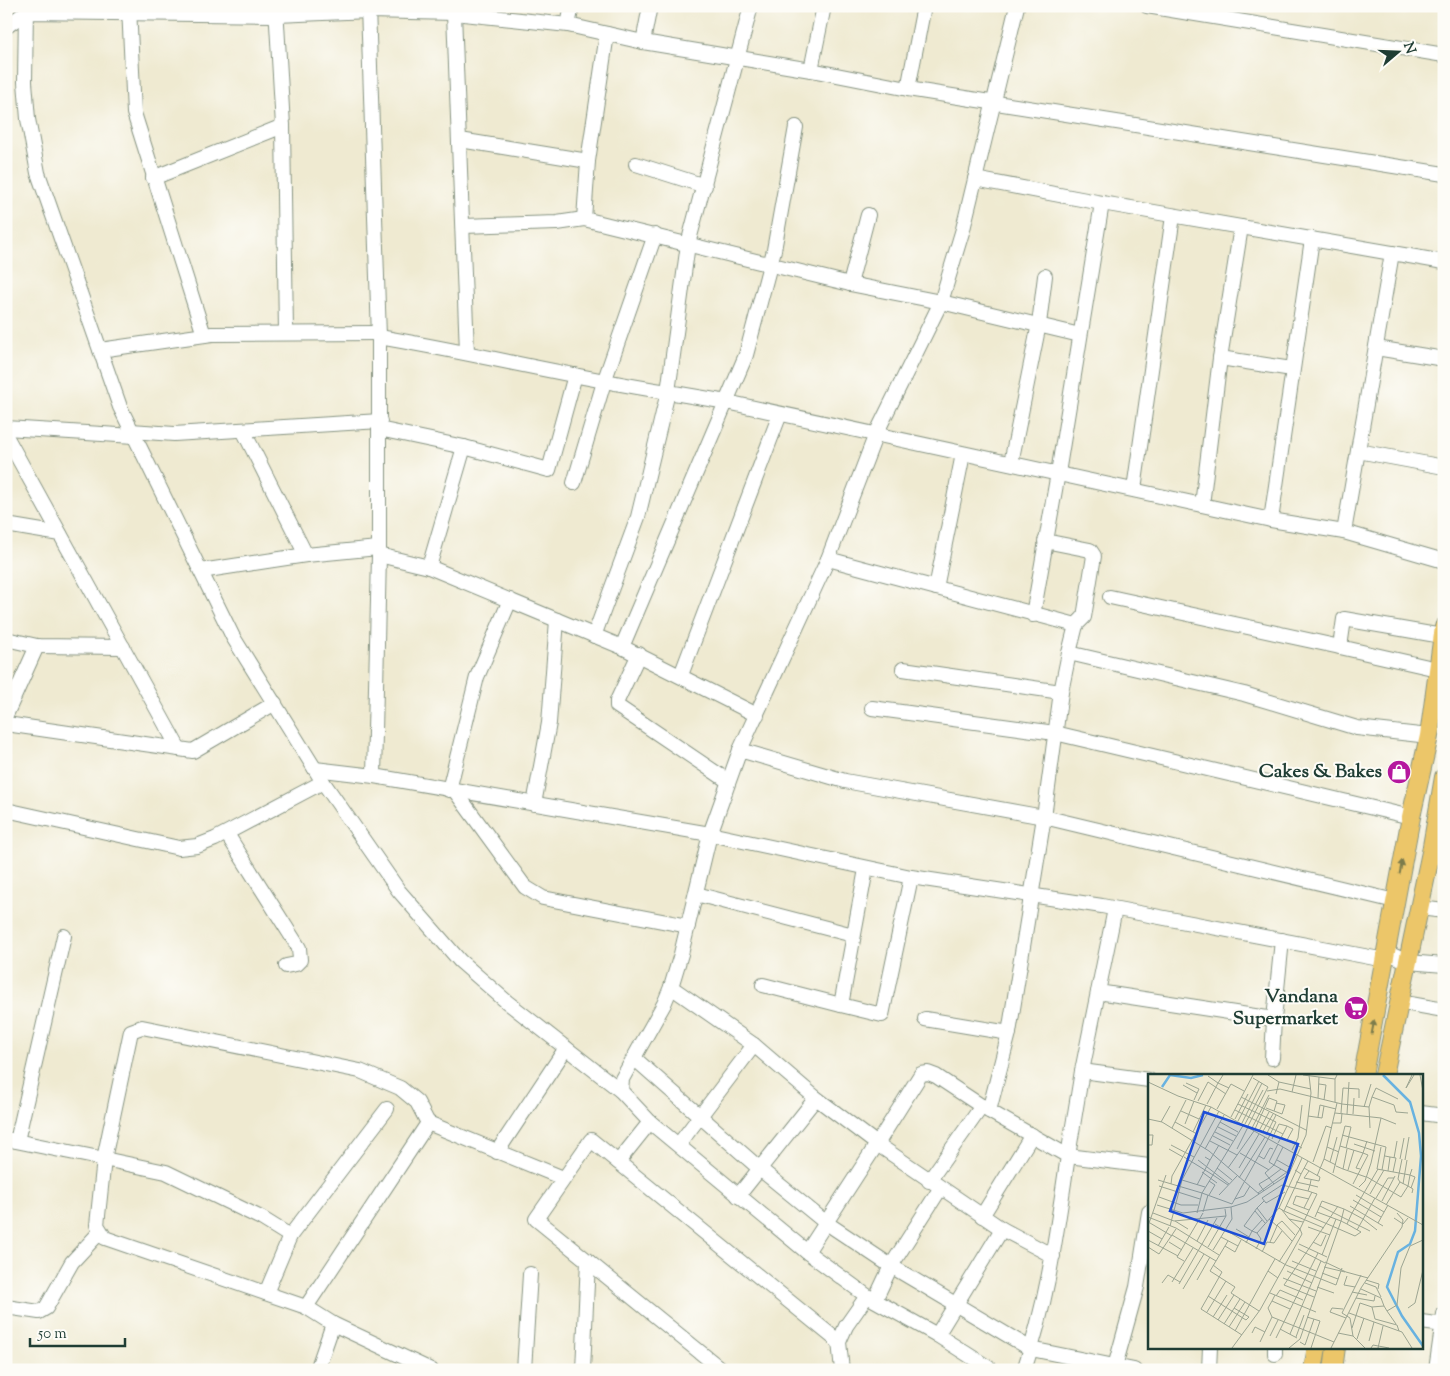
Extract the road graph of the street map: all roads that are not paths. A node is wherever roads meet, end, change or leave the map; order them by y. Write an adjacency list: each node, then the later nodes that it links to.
1 (572, 6): 13 (street)
2 (650, 6): 16 (street)
3 (751, 6): 18 (street)
4 (824, 6): 19 (street)
5 (924, 6): 20 (street)
6 (1017, 6): 21 (street)
7 (1146, 6): 17 (street)
8 (26, 9): 10 (street); 14 (street); 52 (street)
9 (369, 9): 11 (street); 12 (street); 49 (street)
10 (130, 10): 11 (street); 28 (street)
11 (277, 11): 22 (street)
12 (454, 13): 13 (street); 24 (street)
13 (568, 25): 15 (street)
14 (6, 27)
15 (607, 34): 16 (street); 25 (street)
16 (644, 42): 18 (street)
17 (1444, 55)
18 (736, 58): 19 (street); 30 (street)
19 (811, 70): 20 (street)
20 (908, 89): 21 (street)
21 (995, 102): 27 (street); 29 (street)
22 (282, 126): 28 (street); 47 (street)
23 (796, 127): 42 (street)
24 (460, 140): 25 (street); 35 (street)
25 (588, 161): 34 (street)
26 (636, 164): 30 (street)
27 (1444, 174)
28 (153, 178): 48 (street)
29 (975, 179): 31 (street); 45 (street)
30 (705, 186): 39 (street)
31 (1102, 203): 33 (street); 50 (street)
32 (868, 215): 44 (street)
33 (1173, 216): 36 (street); 75 (street)
34 (584, 219): 35 (street); 37 (street)
35 (463, 226): 53 (street)
36 (1241, 227): 38 (street); 54 (street)
37 (655, 235): 39 (street); 58 (street)
38 (1312, 239): 40 (street); 56 (street)
39 (688, 244): 42 (street); 59 (street)
40 (1392, 253): 41 (street); 51 (street)
41 (1444, 262)
42 (769, 264): 44 (street); 60 (street)
43 (1045, 276): 46 (street)
44 (850, 284): 45 (street)
45 (941, 302): 46 (street); 66 (street)
46 (1039, 324): 50 (street); 71 (street)
47 (286, 332): 48 (street); 49 (street)
48 (204, 335): 52 (street)
49 (379, 335): 53 (street); 62 (street)
50 (1080, 335): 73 (street)
51 (1376, 348): 55 (street); 69 (street)
52 (100, 350): 65 (street)
53 (467, 352): 57 (street)
54 (1220, 358): 56 (street); 76 (street)
55 (1444, 359)
56 (1292, 369): 77 (street)
57 (575, 375): 58 (street); 68 (street)
58 (604, 382): 59 (street); 74 (street)
59 (668, 392): 60 (street); 95 (street)
60 (727, 402): 61 (street); 98 (street)
61 (780, 414): 66 (street); 105 (street)
62 (379, 425): 64 (street); 68 (street); 82 (street)
63 (6, 428): 65 (street)
64 (243, 430): 65 (street); 83 (street)
65 (133, 433): 87 (street)
66 (876, 434): 70 (street); 84 (street)
67 (6, 436): 80 (street)
68 (464, 447): 86 (street)
69 (1358, 451): 72 (street); 79 (street)
70 (963, 454): 71 (street); 88 (street)
71 (1011, 463): 73 (street)
72 (1444, 467)
73 (1058, 473): 75 (street); 81 (street)
74 (574, 483)
75 (1134, 489): 76 (street)
76 (1202, 505): 77 (street)
77 (1271, 520): 79 (street)
78 (6, 525): 80 (street)
79 (1344, 532): 85 (street)
80 (60, 534): 100 (street)
81 (1045, 541): 91 (street); 93 (street)
82 (378, 551): 83 (street); 86 (street); 117 (street)
83 (306, 555): 87 (street)
84 (828, 559): 88 (street); 110 (street)
85 (1444, 562)
86 (429, 567): 90 (street)
87 (201, 571): 107 (street)
88 (936, 588): 91 (street)
89 (1110, 597): 99 (street)
90 (510, 600): 92 (street); 121 (street)
91 (1033, 615): 93 (street)
92 (557, 620): 95 (street); 123 (street)
93 (1076, 626): 101 (street)
94 (1443, 632): 99 (street); 104 (main road)
95 (594, 636): 98 (street)
96 (6, 640): 97 (street)
97 (37, 646): 100 (street); 109 (street)
98 (622, 646): 102 (street)
99 (1340, 647): 104 (street)
100 (123, 648): 114 (street)
101 (1069, 653): 106 (street); 113 (street)
102 (639, 654): 105 (street); 119 (street)
103 (903, 669): 106 (street)
104 (1437, 669): 113 (main road)
105 (681, 675): 110 (street)
106 (1061, 692): 112 (street)
107 (275, 703): 114 (street); 116 (street)
108 (872, 708): 112 (street)
109 (6, 715)
110 (757, 715): 115 (street)
111 (6, 724): 114 (street)
112 (1055, 733): 125 (street); 126 (street)
113 (1428, 736): 126 (main road)
114 (179, 749)
115 (740, 750): 119 (street); 125 (street)
116 (315, 769): 117 (street); 120 (street)
117 (374, 776): 121 (street)
118 (1444, 777): 122 (main road)
119 (728, 781): 128 (street)
120 (323, 782): 127 (street); 156 (street)
121 (452, 791): 123 (street); 138 (street)
122 (1442, 801): 129 (main road)
123 (534, 804): 128 (street)
124 (6, 810): 127 (street)
125 (1044, 817): 133 (street); 134 (street)
126 (1411, 817): 134 (main road, one-way to 126)
127 (227, 834): 145 (street)
128 (710, 834): 130 (street); 132 (street)
129 (1438, 853): 135 (main road)
130 (866, 869): 131 (street); 139 (street)
131 (911, 877): 133 (street); 150 (street)
132 (696, 894): 138 (street); 139 (street)
133 (1032, 895): 136 (street); 154 (street)
134 (1395, 901): 142 (main road)
135 (1420, 908): 137 (street); 143 (main road)
136 (1115, 909): 141 (street); 148 (street)
137 (1444, 911)
138 (688, 926): 147 (street)
139 (853, 935): 150 (street)
140 (64, 936): 173 (street)
141 (1282, 940): 142 (street); 153 (street)
142 (1386, 956): 143 (street); 160 (main road, one-way to 142)
143 (1408, 962): 144 (street); 149 (main road)
144 (1444, 965)
145 (286, 966)
146 (763, 985): 150 (street)
147 (671, 987): 155 (street); 157 (street)
148 (1098, 992): 153 (street); 159 (street)
149 (1399, 1002): 151 (street); 161 (main road)
150 (841, 1005)
151 (1444, 1010)
152 (925, 1018): 154 (street)
153 (1274, 1019): 158 (street)
154 (1009, 1033): 166 (street)
155 (754, 1045): 164 (street); 169 (street)
156 (566, 1048): 163 (street); 176 (street)
157 (634, 1058): 163 (street); 169 (street)
158 (1272, 1058)
159 (1082, 1071): 162 (street); 177 (street)
160 (1363, 1074)
161 (1384, 1074)
162 (1148, 1080)
163 (621, 1091): 171 (street)
164 (816, 1098): 175 (street); 181 (street)
165 (387, 1109): 190 (street)
166 (985, 1109): 172 (street); 175 (street); 183 (street)
167 (1422, 1113): 168 (street)
168 (1444, 1116)
169 (700, 1117): 174 (street); 181 (street)
170 (428, 1122): 176 (street); 178 (street); 201 (street)
171 (650, 1122): 174 (street); 179 (street)
172 (1032, 1135): 177 (street); 185 (street)
173 (11, 1140): 178 (street)
174 (679, 1144): 184 (street)
175 (877, 1144): 183 (street); 186 (street)
176 (497, 1152): 182 (street)
177 (1068, 1156): 180 (street); 192 (street)
178 (104, 1159): 189 (street); 190 (street)
179 (618, 1162): 182 (street); 206 (street)
180 (1148, 1166)
181 (760, 1169): 184 (street); 186 (street)
182 (563, 1178): 193 (street)
183 (934, 1185): 185 (street); 194 (street)
184 (738, 1196): 191 (street)
185 (982, 1216): 188 (street)
186 (825, 1222): 191 (street); 194 (street)
187 (1148, 1224): 196 (street)
188 (1002, 1229): 192 (street); 199 (street)
189 (100, 1232): 197 (street); 200 (street)
190 (290, 1236): 197 (street)
191 (806, 1252): 198 (street)
192 (1053, 1256): 210 (street)
193 (588, 1261): 215 (street); 216 (street)
194 (890, 1266): 198 (street); 199 (street)
195 (530, 1274): 214 (street)
196 (1143, 1287): 211 (street)
197 (266, 1293): 201 (street)
198 (871, 1298): 205 (street); 206 (street)
199 (956, 1306): 205 (street); 210 (street)
200 (6, 1307)
201 (306, 1307): 204 (street)
202 (1443, 1321): 203 (street); 224 (street)
203 (1422, 1322)
204 (333, 1324): 212 (street); 213 (street)
205 (937, 1335): 218 (street)
206 (839, 1342): 217 (street)
207 (1210, 1348): 221 (street)
208 (1317, 1348): 222 (main road)
209 (1336, 1348): 223 (main road)
210 (1031, 1349): 211 (street); 219 (street)
211 (1114, 1368): 220 (street)
212 (317, 1370)
213 (431, 1370)
214 (524, 1370)
215 (583, 1370)
216 (722, 1370)
217 (842, 1370)
218 (992, 1370)
219 (1024, 1370)
220 (1134, 1370)
221 (1209, 1370)
222 (1313, 1370)
223 (1333, 1370)
224 (1436, 1370)

